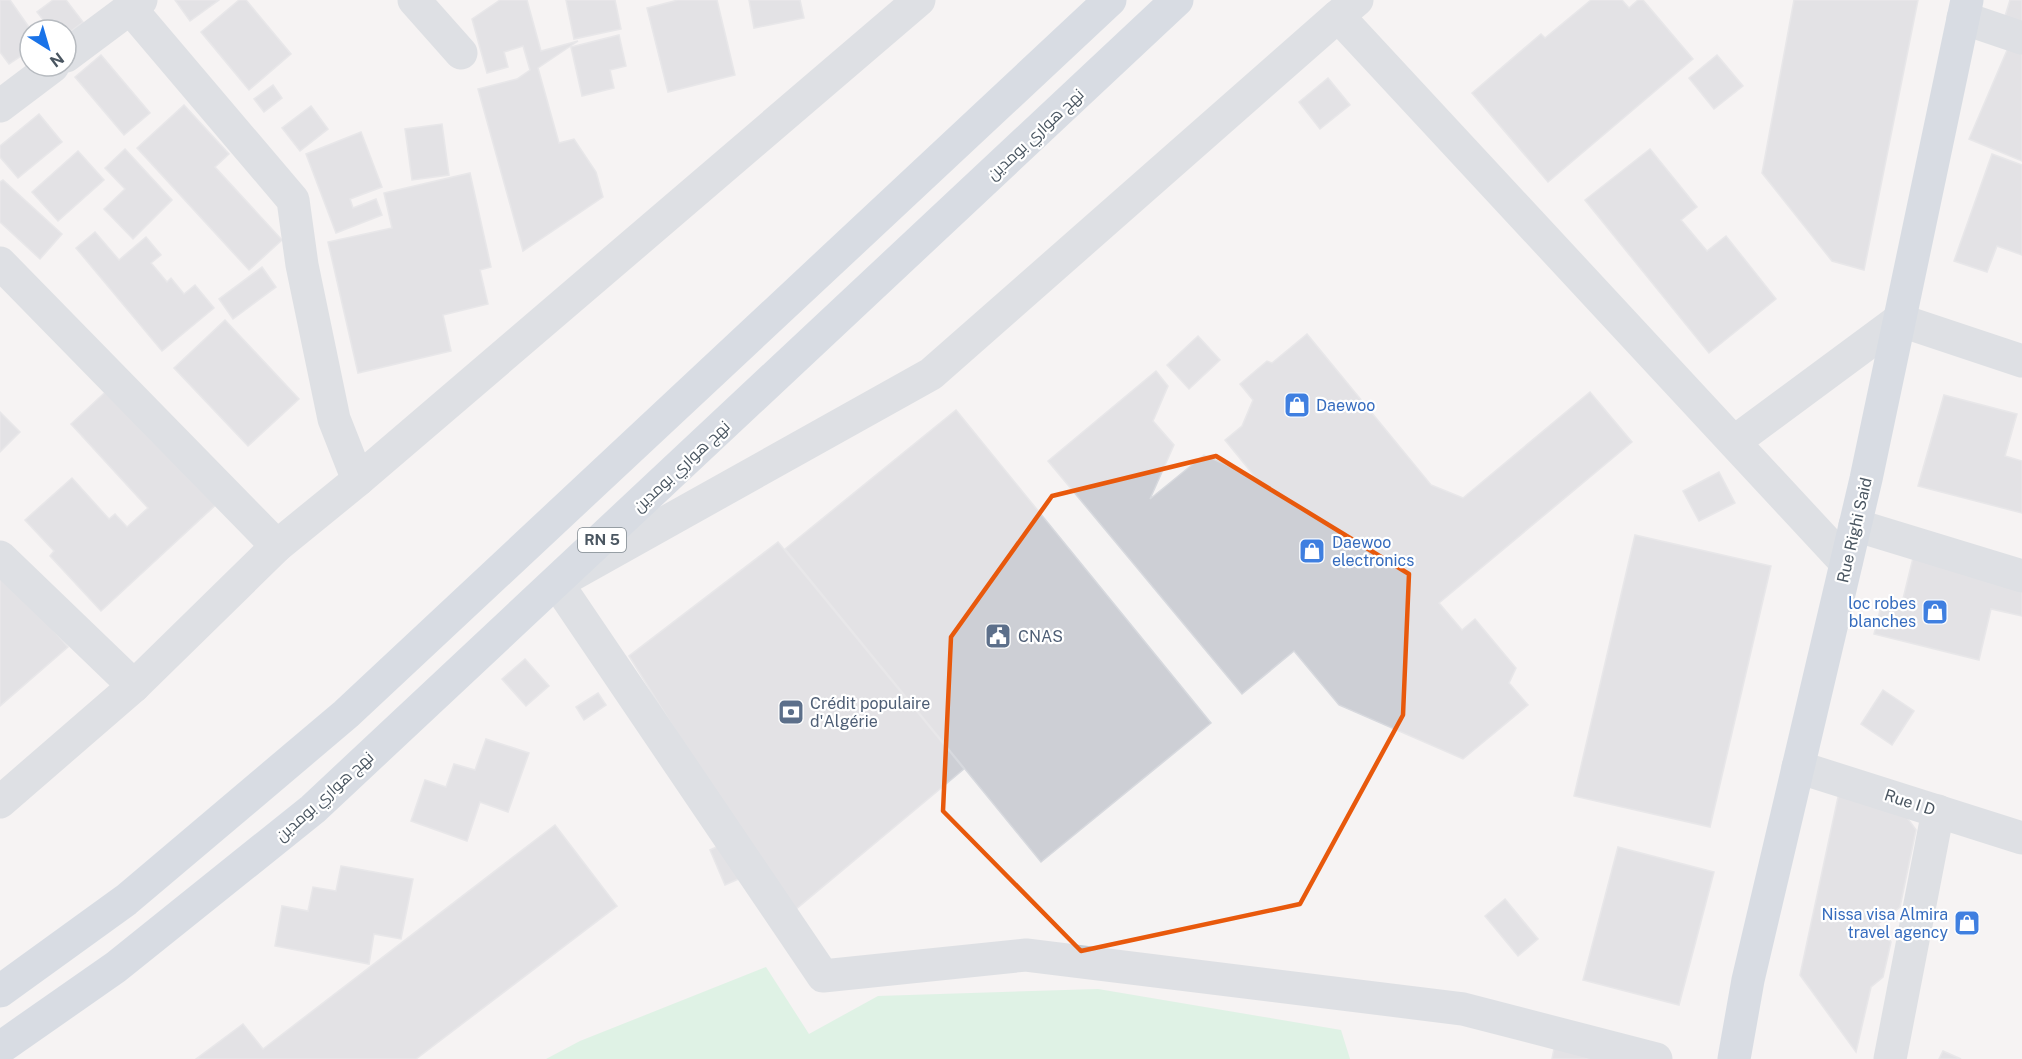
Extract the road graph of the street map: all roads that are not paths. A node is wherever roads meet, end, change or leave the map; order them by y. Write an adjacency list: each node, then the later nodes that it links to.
1 (414, 0): 10 (street)
2 (919, 0): 17 (street)
3 (1110, 0): 29 (main road, RN 5)
4 (1177, 0): 23 (main road, نهج هواري بومدين / RN 5)
5 (136, 4): 9 (street); 17 (street)
6 (1348, 8): 16 (street); 23 (street)
7 (1965, 9): 8 (street); 14 (main road, Rue Righi Said)
8 (2022, 38)
9 (78, 47)
10 (461, 53)
11 (37, 78): 12 (street)
12 (0, 106)
13 (0, 263): 19 (street)
14 (1899, 320): 15 (street); 16 (street); 18 (main road, Rue Righi Said)
15 (2022, 361)
16 (1734, 442): 21 (street)
17 (358, 480): 19 (street)
18 (1855, 525): 21 (main road, Rue Righi Said); 22 (street)
19 (277, 546): 24 (street)
20 (0, 557): 24 (street)
21 (1846, 563): 25 (main road, Rue Righi Said)
22 (2022, 576)
23 (557, 583): 30 (main road, نهج هواري بومدين / RN 5); 31 (street)
24 (134, 686): 26 (street)
25 (1798, 767): 27 (street, Rue I D); 32 (main road, Rue Righi Said)
26 (0, 802)
27 (1938, 811): 28 (street, Rue I D); 33 (street)
28 (2022, 838)
29 (0, 991)
30 (0, 1048)
31 (1656, 1059)
32 (1734, 1059)
33 (1890, 1059)

